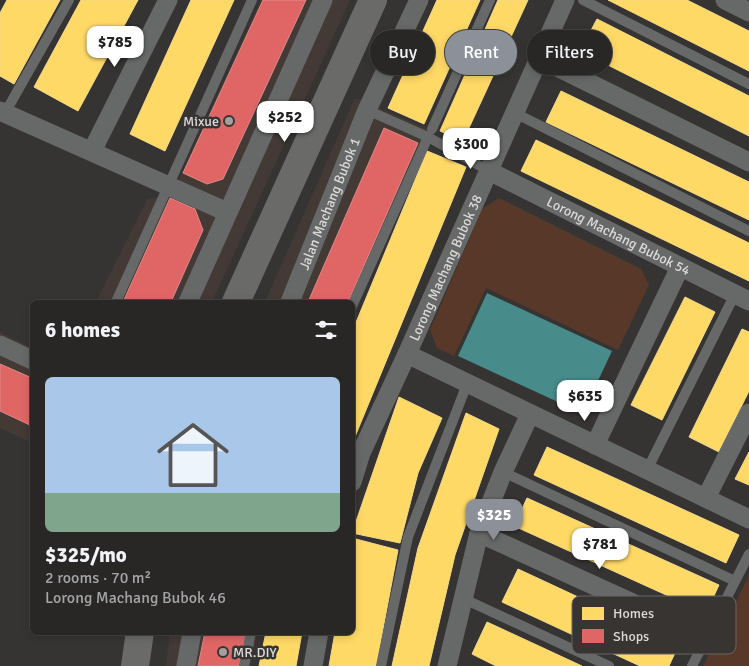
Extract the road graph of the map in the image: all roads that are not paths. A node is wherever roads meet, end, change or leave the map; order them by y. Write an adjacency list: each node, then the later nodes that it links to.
1 (69, 0): 17 (lane)
2 (168, 0): 20 (street)
3 (252, 0): 23 (lane)
4 (323, 0): 24 (street)
5 (372, 0): 30 (main road)
6 (419, 0): 16 (street, Jalan Machang Bubok 1)
7 (490, 0): 19 (lane)
8 (565, 0): 12 (street, Lorong Machang Bubok 38)
9 (583, 0): 15 (lane)
10 (725, 0): 11 (street)
11 (746, 7)
12 (552, 30)
13 (532, 75): 18 (street, Lorong Machang Bubok 38)
14 (573, 75): 21 (street)
15 (749, 84)
16 (368, 107): 19 (lane); 31 (street, Jalan Machang Bubok 1)
17 (2, 112): 20 (street)
18 (515, 113): 22 (street, Lorong Machang Bubok 38); 25 (lane)
19 (430, 133): 22 (lane); 32 (lane)
20 (92, 151): 23 (street)
21 (749, 162)
22 (489, 171): 26 (street, Lorong Machang Bubok 54); 34 (street, Lorong Machang Bubok 38)
23 (169, 186): 24 (street); 28 (lane)
24 (227, 212): 29 (street)
25 (749, 231)
26 (680, 267): 27 (street, Lorong Machang Bubok 54); 39 (street)
27 (742, 298): 40 (lane)
28 (117, 300)
29 (189, 300)
30 (237, 300)
31 (291, 300)
32 (355, 300)
33 (0, 345): 35 (street)
34 (407, 354): 36 (street); 41 (street, Lorong Machang Bubok 38)
35 (30, 359)
36 (467, 384): 38 (street); 63 (lane)
37 (749, 413): 43 (street)
38 (530, 414): 39 (street); 42 (street)
39 (595, 445): 40 (street)
40 (647, 470): 43 (street)
41 (355, 472)
42 (503, 472): 45 (street); 47 (lane)
43 (706, 498): 44 (street)
44 (749, 519)
45 (479, 533): 48 (street); 50 (street)
46 (749, 554): 47 (lane)
47 (735, 581): 49 (lane)
48 (617, 596)
49 (728, 596)
50 (462, 598): 55 (lane); 58 (street)
51 (140, 635): 59 (main road)
52 (191, 635): 60 (street)
53 (250, 635): 61 (lane)
54 (319, 635): 62 (street)
55 (572, 649)
56 (583, 654): 64 (lane)
57 (698, 654): 65 (lane)
58 (451, 664)
59 (135, 666)
60 (186, 666)
61 (244, 666)
62 (313, 666)
63 (381, 666)
64 (609, 666)
65 (692, 666)

